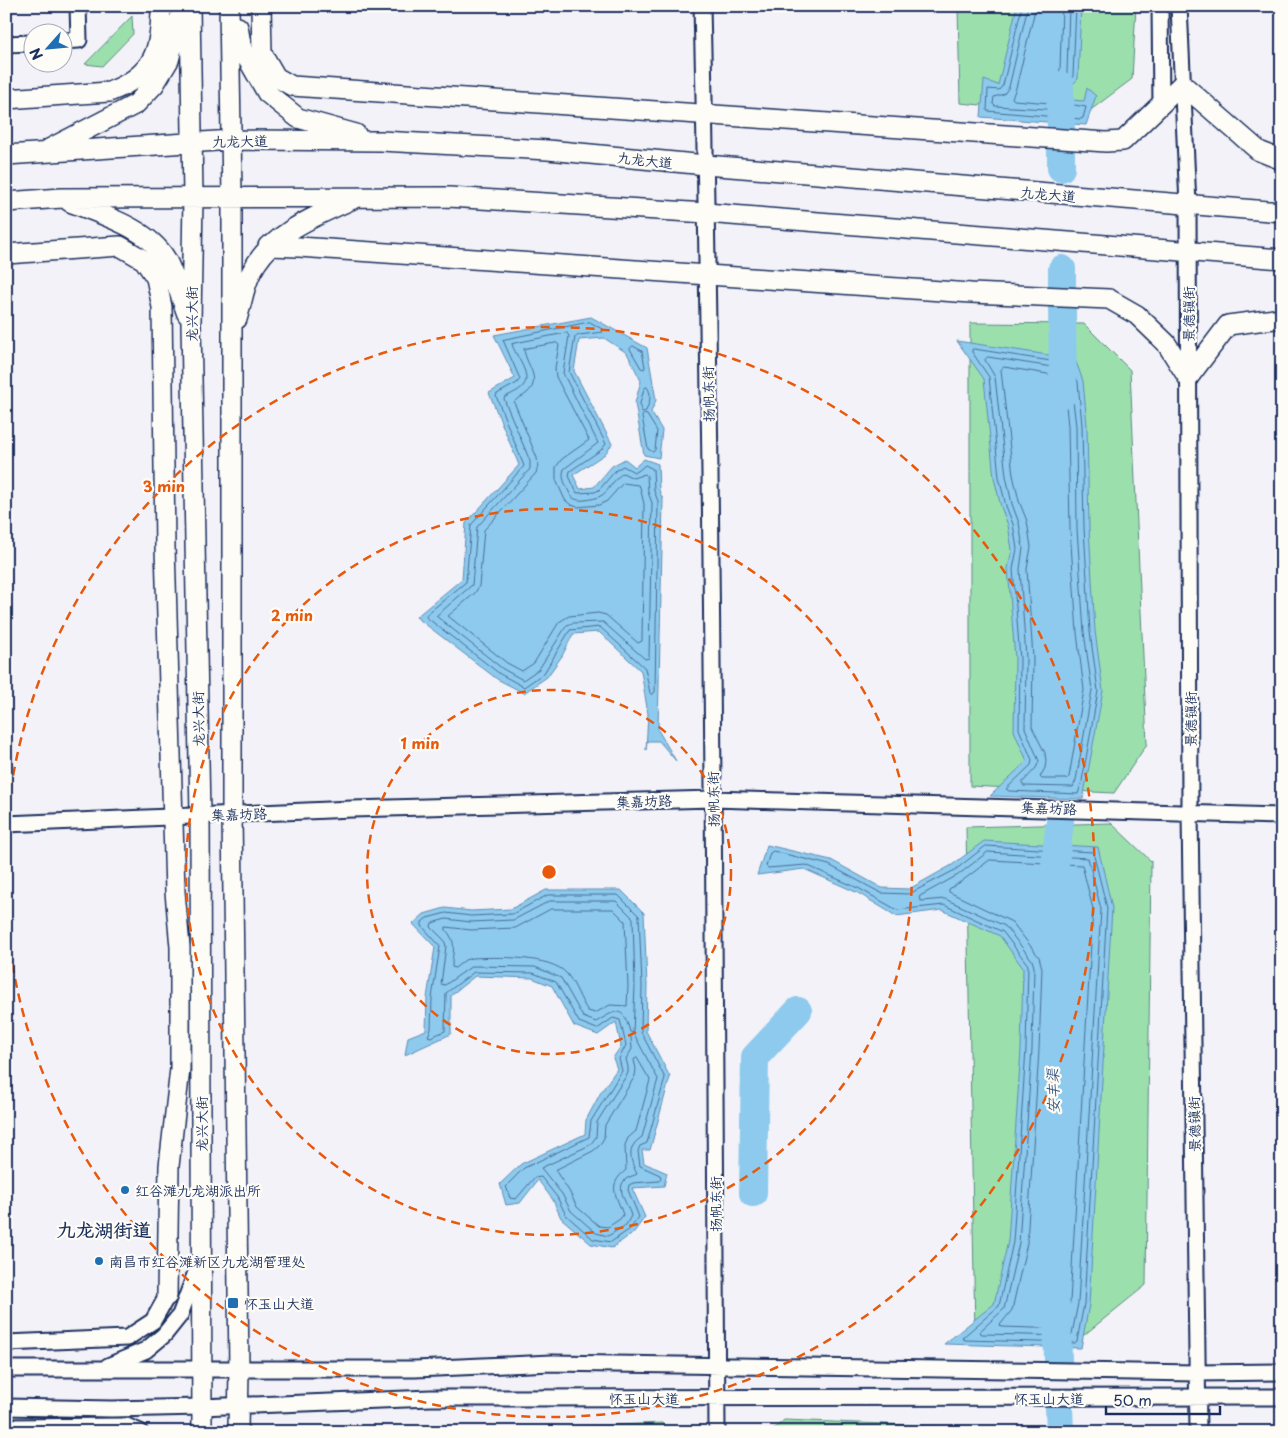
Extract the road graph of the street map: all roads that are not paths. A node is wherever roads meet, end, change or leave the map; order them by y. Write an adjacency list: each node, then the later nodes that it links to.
1 (78, 6): 11 (street)
2 (161, 6): 15 (main road)
3 (183, 6): 21 (main road)
4 (190, 6): 20 (main road, 龙兴大街)
5 (229, 6): 18 (main road)
6 (234, 6): 19 (main road)
7 (261, 6): 17 (main road)
8 (702, 6): 17 (street, 扬帆东街)
9 (1160, 6): 16 (street)
10 (1179, 6): 14 (street, 景德镇街)
11 (72, 40)
12 (22, 43): 13 (street)
13 (6, 44)
14 (1182, 84): 16 (main road); 23 (main road); 30 (street, 景德镇街)
15 (6, 99)
16 (1161, 105): 17 (main road)
17 (704, 115): 24 (street, 扬帆东街)
18 (232, 140): 19 (main road, 九龙大道); 20 (main road, 九龙大道); 25 (main road)
19 (381, 140): 24 (main road, 九龙大道)
20 (192, 143): 21 (main road, 九龙大道); 27 (main road, 龙兴大街)
21 (43, 152): 22 (main road, 九龙大道)
22 (6, 154)
23 (1282, 160)
24 (706, 166): 30 (main road, 九龙大道); 32 (street, 扬帆东街)
25 (232, 196): 26 (main road); 27 (main road); 42 (main road)
26 (360, 196): 32 (main road); 34 (main road)
27 (193, 197): 28 (main road); 41 (main road, 龙兴大街)
28 (62, 198): 29 (main road); 33 (main road)
29 (6, 202)
30 (1188, 205): 31 (main road, 九龙大道); 35 (street, 景德镇街)
31 (1282, 212)
32 (706, 213): 35 (main road); 39 (street, 扬帆东街)
33 (150, 242): 38 (street); 41 (main road)
34 (268, 246): 39 (main road); 42 (main road)
35 (1188, 251): 37 (main road); 43 (street, 景德镇街)
36 (6, 254): 38 (main road)
37 (1282, 259)
38 (144, 260): 49 (main road)
39 (706, 275): 43 (main road); 44 (street, 扬帆东街)
40 (1282, 318): 43 (main road)
41 (191, 323): 46 (main road, 龙兴大街)
42 (231, 339): 47 (main road)
43 (1188, 378): 45 (street, 景德镇街)
44 (713, 799): 45 (street, 集嘉坊路); 47 (street, 集嘉坊路); 54 (street, 扬帆东街)
45 (1190, 812): 48 (street, 集嘉坊路); 60 (street, 景德镇街)
46 (200, 815): 47 (street, 集嘉坊路); 49 (street, 集嘉坊路); 51 (main road, 龙兴大街)
47 (232, 815): 58 (main road)
48 (1282, 816)
49 (172, 817): 50 (street, 集嘉坊路); 52 (main road)
50 (6, 824)
51 (202, 1258): 55 (street); 57 (main road, 龙兴大街)
52 (167, 1296): 53 (street)
53 (6, 1343)
54 (716, 1366): 58 (street, 怀玉山大道); 60 (street, 怀玉山大道); 63 (street, 扬帆东街)
55 (102, 1368): 56 (street, 怀玉山大道); 57 (street, 怀玉山大道)
56 (6, 1369)
57 (202, 1369): 58 (street, 怀玉山大道); 66 (main road, 龙兴大街)
58 (239, 1369): 64 (main road)
59 (1282, 1372): 60 (street, 怀玉山大道)
60 (1197, 1373): 61 (street, 景德镇街)
61 (1197, 1397): 62 (street, 怀玉山大道); 63 (street, 怀玉山大道); 74 (street, 景德镇街)
62 (1282, 1397)
63 (716, 1398): 64 (street, 怀玉山大道); 73 (street, 扬帆东街)
64 (238, 1406): 66 (street, 怀玉山大道); 72 (main road)
65 (6, 1407): 67 (street, 怀玉山大道)
66 (201, 1407): 67 (street, 怀玉山大道); 71 (main road, 龙兴大街)
67 (112, 1409): 70 (street)
68 (6, 1427): 69 (street)
69 (140, 1432)
70 (145, 1432)
71 (202, 1432)
72 (238, 1432)
73 (716, 1432)
74 (1198, 1432)

